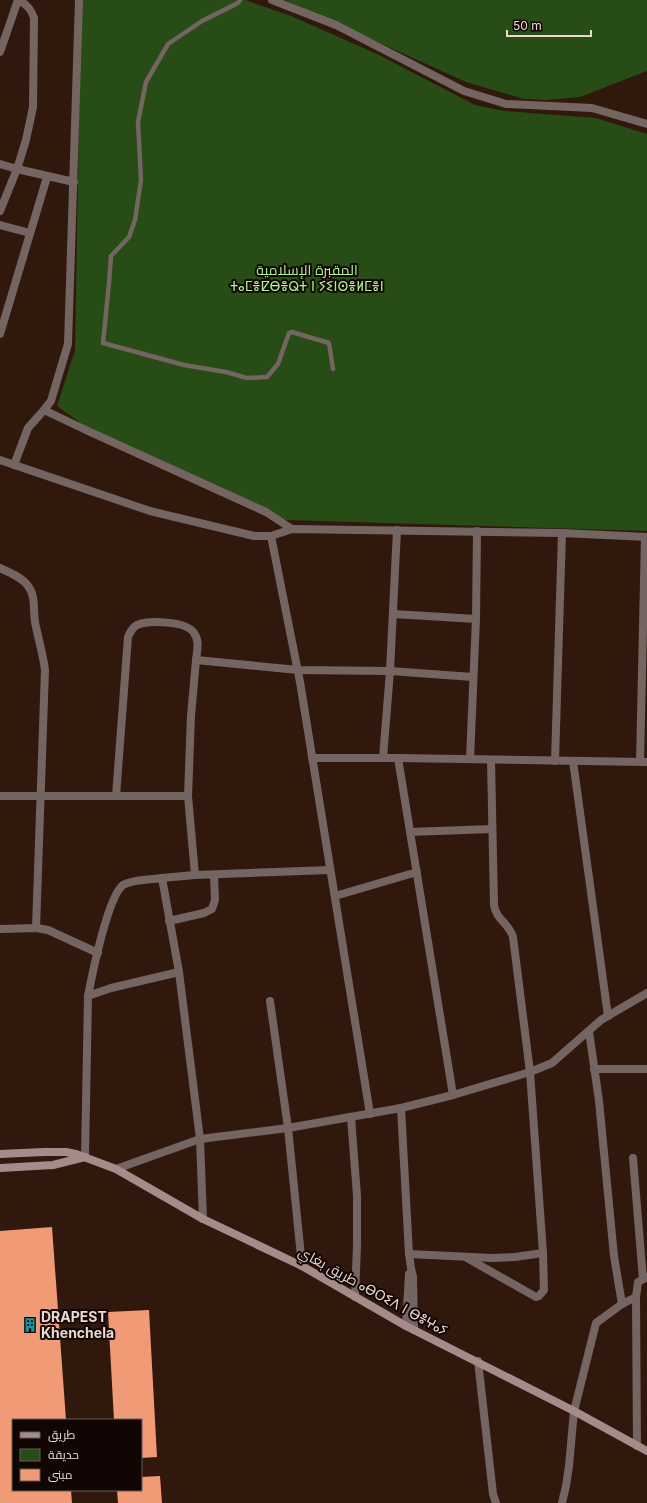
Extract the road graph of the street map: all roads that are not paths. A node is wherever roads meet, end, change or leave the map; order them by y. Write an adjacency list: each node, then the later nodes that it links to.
1 (19, 0): 5 (street); 8 (street)
2 (79, 0): 10 (street)
3 (240, 0): 15 (lane)
4 (272, 0): 6 (street)
5 (0, 52)
6 (647, 124)
7 (0, 164): 8 (street)
8 (17, 169): 9 (street); 11 (street)
9 (47, 177): 10 (street); 13 (street)
10 (74, 182): 16 (street)
11 (0, 211)
12 (0, 225): 13 (street)
13 (30, 233): 14 (street)
14 (0, 334)
15 (333, 370)
16 (44, 410): 18 (street); 19 (street)
17 (0, 460): 18 (street)
18 (14, 465): 23 (street)
19 (292, 529): 20 (street); 23 (street)
20 (397, 530): 21 (street); 26 (street)
21 (477, 532): 22 (street); 27 (street)
22 (562, 533): 24 (street); 37 (street)
23 (271, 536): 29 (street)
24 (646, 537): 39 (street)
25 (0, 568): 41 (street)
26 (393, 614): 27 (street); 30 (street)
27 (476, 619): 31 (street)
28 (196, 660): 29 (street); 42 (street); 43 (street)
29 (298, 670): 30 (street); 32 (street)
30 (390, 671): 31 (street); 33 (street)
31 (473, 677): 35 (street)
32 (312, 758): 33 (street); 46 (street)
33 (384, 758): 34 (street)
34 (398, 758): 35 (street); 45 (street)
35 (470, 759): 36 (street)
36 (491, 760): 37 (street); 44 (street)
37 (554, 761): 38 (street)
38 (573, 761): 39 (street); 60 (street)
39 (643, 762)
40 (0, 796): 41 (street)
41 (40, 796): 42 (street); 53 (street)
42 (116, 796): 43 (street)
43 (188, 796): 48 (street)
44 (492, 828): 45 (street); 64 (street)
45 (410, 832): 47 (street)
46 (330, 870): 49 (street); 51 (street)
47 (417, 872): 51 (street); 65 (street)
48 (195, 875): 49 (street); 50 (street)
49 (214, 875): 52 (street)
50 (162, 878): 52 (street); 55 (street)
51 (335, 896): 67 (street)
52 (170, 921): 56 (street)
53 (36, 928): 54 (street); 55 (street)
54 (0, 929)
55 (98, 953): 58 (street)
56 (178, 972): 58 (street); 70 (street)
57 (647, 993): 60 (street)
58 (88, 996): 72 (street)
59 (270, 1001): 69 (street)
60 (608, 1016): 61 (street)
61 (589, 1031): 62 (street); 64 (street)
62 (594, 1069): 63 (street); 84 (street)
63 (647, 1069)
64 (530, 1072): 65 (street); 77 (street)
65 (453, 1095): 66 (street)
66 (402, 1108): 67 (street); 78 (street)
67 (370, 1114): 68 (street)
68 (351, 1117): 69 (street); 82 (street)
69 (288, 1128): 70 (street); 80 (street)
70 (200, 1139): 75 (street); 76 (street)
71 (0, 1154): 72 (main road, طريق بغاي ⴰⴱⵔⵉⴷ ⵏ ⴱⴻⵖⴰⵢ)
72 (85, 1157): 74 (main road); 75 (main road, طريق بغاي ⴰⴱⵔⵉⴷ ⵏ ⴱⴻⵖⴰⵢ)
73 (632, 1158): 81 (street)
74 (0, 1168)
75 (116, 1169): 76 (main road, طريق بغاي ⴰⴱⵔⵉⴷ ⵏ ⴱⴻⵖⴰⵢ)
76 (203, 1219): 80 (main road, طريق بغاي ⴰⴱⵔⵉⴷ ⵏ ⴱⴻⵖⴰⵢ)
77 (544, 1253): 79 (street); 79 (street)
78 (409, 1254): 79 (street); 85 (street)
79 (464, 1257)
80 (302, 1266): 82 (main road, طريق بغاي ⴰⴱⵔⵉⴷ ⵏ ⴱⴻⵖⴰⵢ)
81 (645, 1278): 83 (street)
82 (354, 1297): 85 (main road, طريق بغاي ⴰⴱⵔⵉⴷ ⵏ ⴱⴻⵖⴰⵢ)
83 (636, 1297): 84 (street); 88 (street)
84 (622, 1304): 87 (street)
85 (410, 1328): 86 (main road, طريق بغاي ⴰⴱⵔⵉⴷ ⵏ ⴱⴻⵖⴰⵢ)
86 (478, 1362): 87 (main road, طريق بغاي ⴰⴱⵔⵉⴷ ⵏ ⴱⴻⵖⴰⵢ); 90 (street)
87 (574, 1411): 88 (main road, طريق بغاي ⴰⴱⵔⵉⴷ ⵏ ⴱⴻⵖⴰⵢ); 91 (street)
88 (637, 1446): 89 (main road, طريق بغاي ⴰⴱⵔⵉⴷ ⵏ ⴱⴻⵖⴰⵢ)
89 (647, 1451)
90 (496, 1503)
91 (562, 1503)

